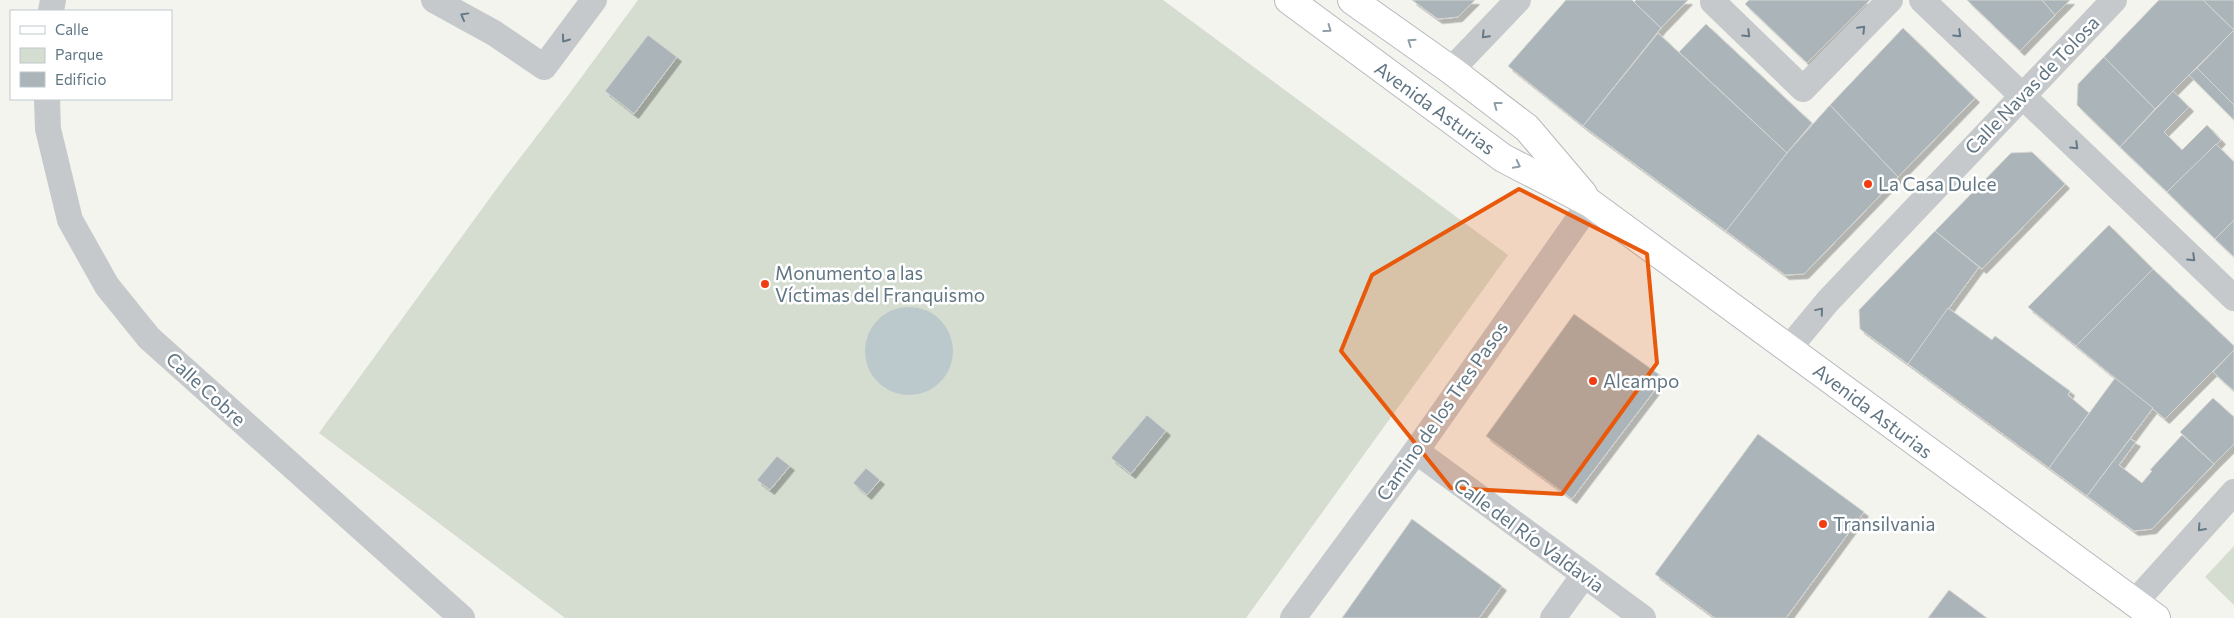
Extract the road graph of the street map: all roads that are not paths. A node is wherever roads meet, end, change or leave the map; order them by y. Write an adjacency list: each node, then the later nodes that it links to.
1 (434, 0): 2 (street, one-way to 1)
2 (594, 0)
3 (1289, 0): 13 (main road, Avenida Asturias, one-way to 13)
4 (1352, 0): 10 (main road, Avenida Asturias, one-way to 4)
5 (1518, 0): 10 (street, one-way to 10)
6 (1715, 0): 7 (street, one-way to 7)
7 (1890, 0)
8 (1922, 0): 11 (street, one-way to 11)
9 (2114, 0): 11 (street, Calle Navas de Tolosa)
10 (1451, 70): 13 (main road, Avenida Asturias, one-way to 10)
11 (2023, 96): 14 (street, one-way to 14); 15 (street, Calle Navas de Tolosa, one-way to 11)
12 (47, 100): 20 (street, Calle Cobre)
13 (1590, 203): 15 (main road, Avenida Asturias); 16 (street, Camino de los Tres Pasos)
14 (2234, 298)
15 (1789, 348): 19 (main road, Avenida Asturias)
16 (1416, 451): 18 (street, Calle del Río Valdavia); 21 (street, Camino de los Tres Pasos)
17 (2234, 492): 19 (street, one-way to 19)
18 (1584, 575): 22 (street); 23 (street, Calle del Río Valdavia)
19 (2145, 610)
20 (462, 618)
21 (1293, 618)
22 (1553, 618)
23 (1643, 618)

